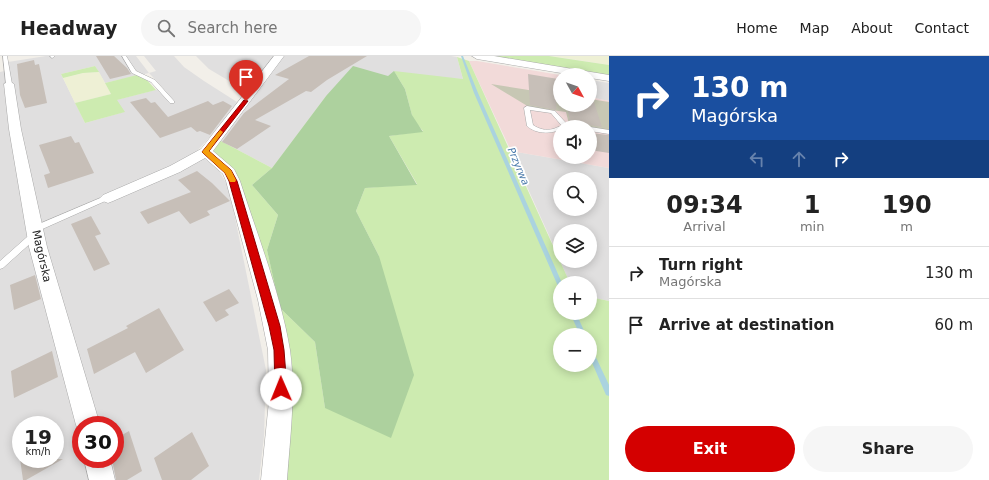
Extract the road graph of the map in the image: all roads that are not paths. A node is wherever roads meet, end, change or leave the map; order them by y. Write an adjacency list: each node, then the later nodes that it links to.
1 (5, 56): 6 (lane)
2 (124, 56): 7 (lane)
3 (279, 56): 11 (street)
4 (477, 56): 5 (street)
5 (609, 78)
6 (9, 84): 13 (street, Magórska)
7 (172, 102)
8 (562, 127): 8 (lane)
9 (597, 130): 10 (lane)
10 (609, 132)
11 (206, 152): 12 (street); 18 (street)
12 (108, 198): 13 (lane)
13 (35, 232): 14 (lane); 15 (street, Magórska)
14 (0, 266)
15 (85, 416)
16 (99, 468): 17 (street)
17 (102, 480)
18 (274, 480)

